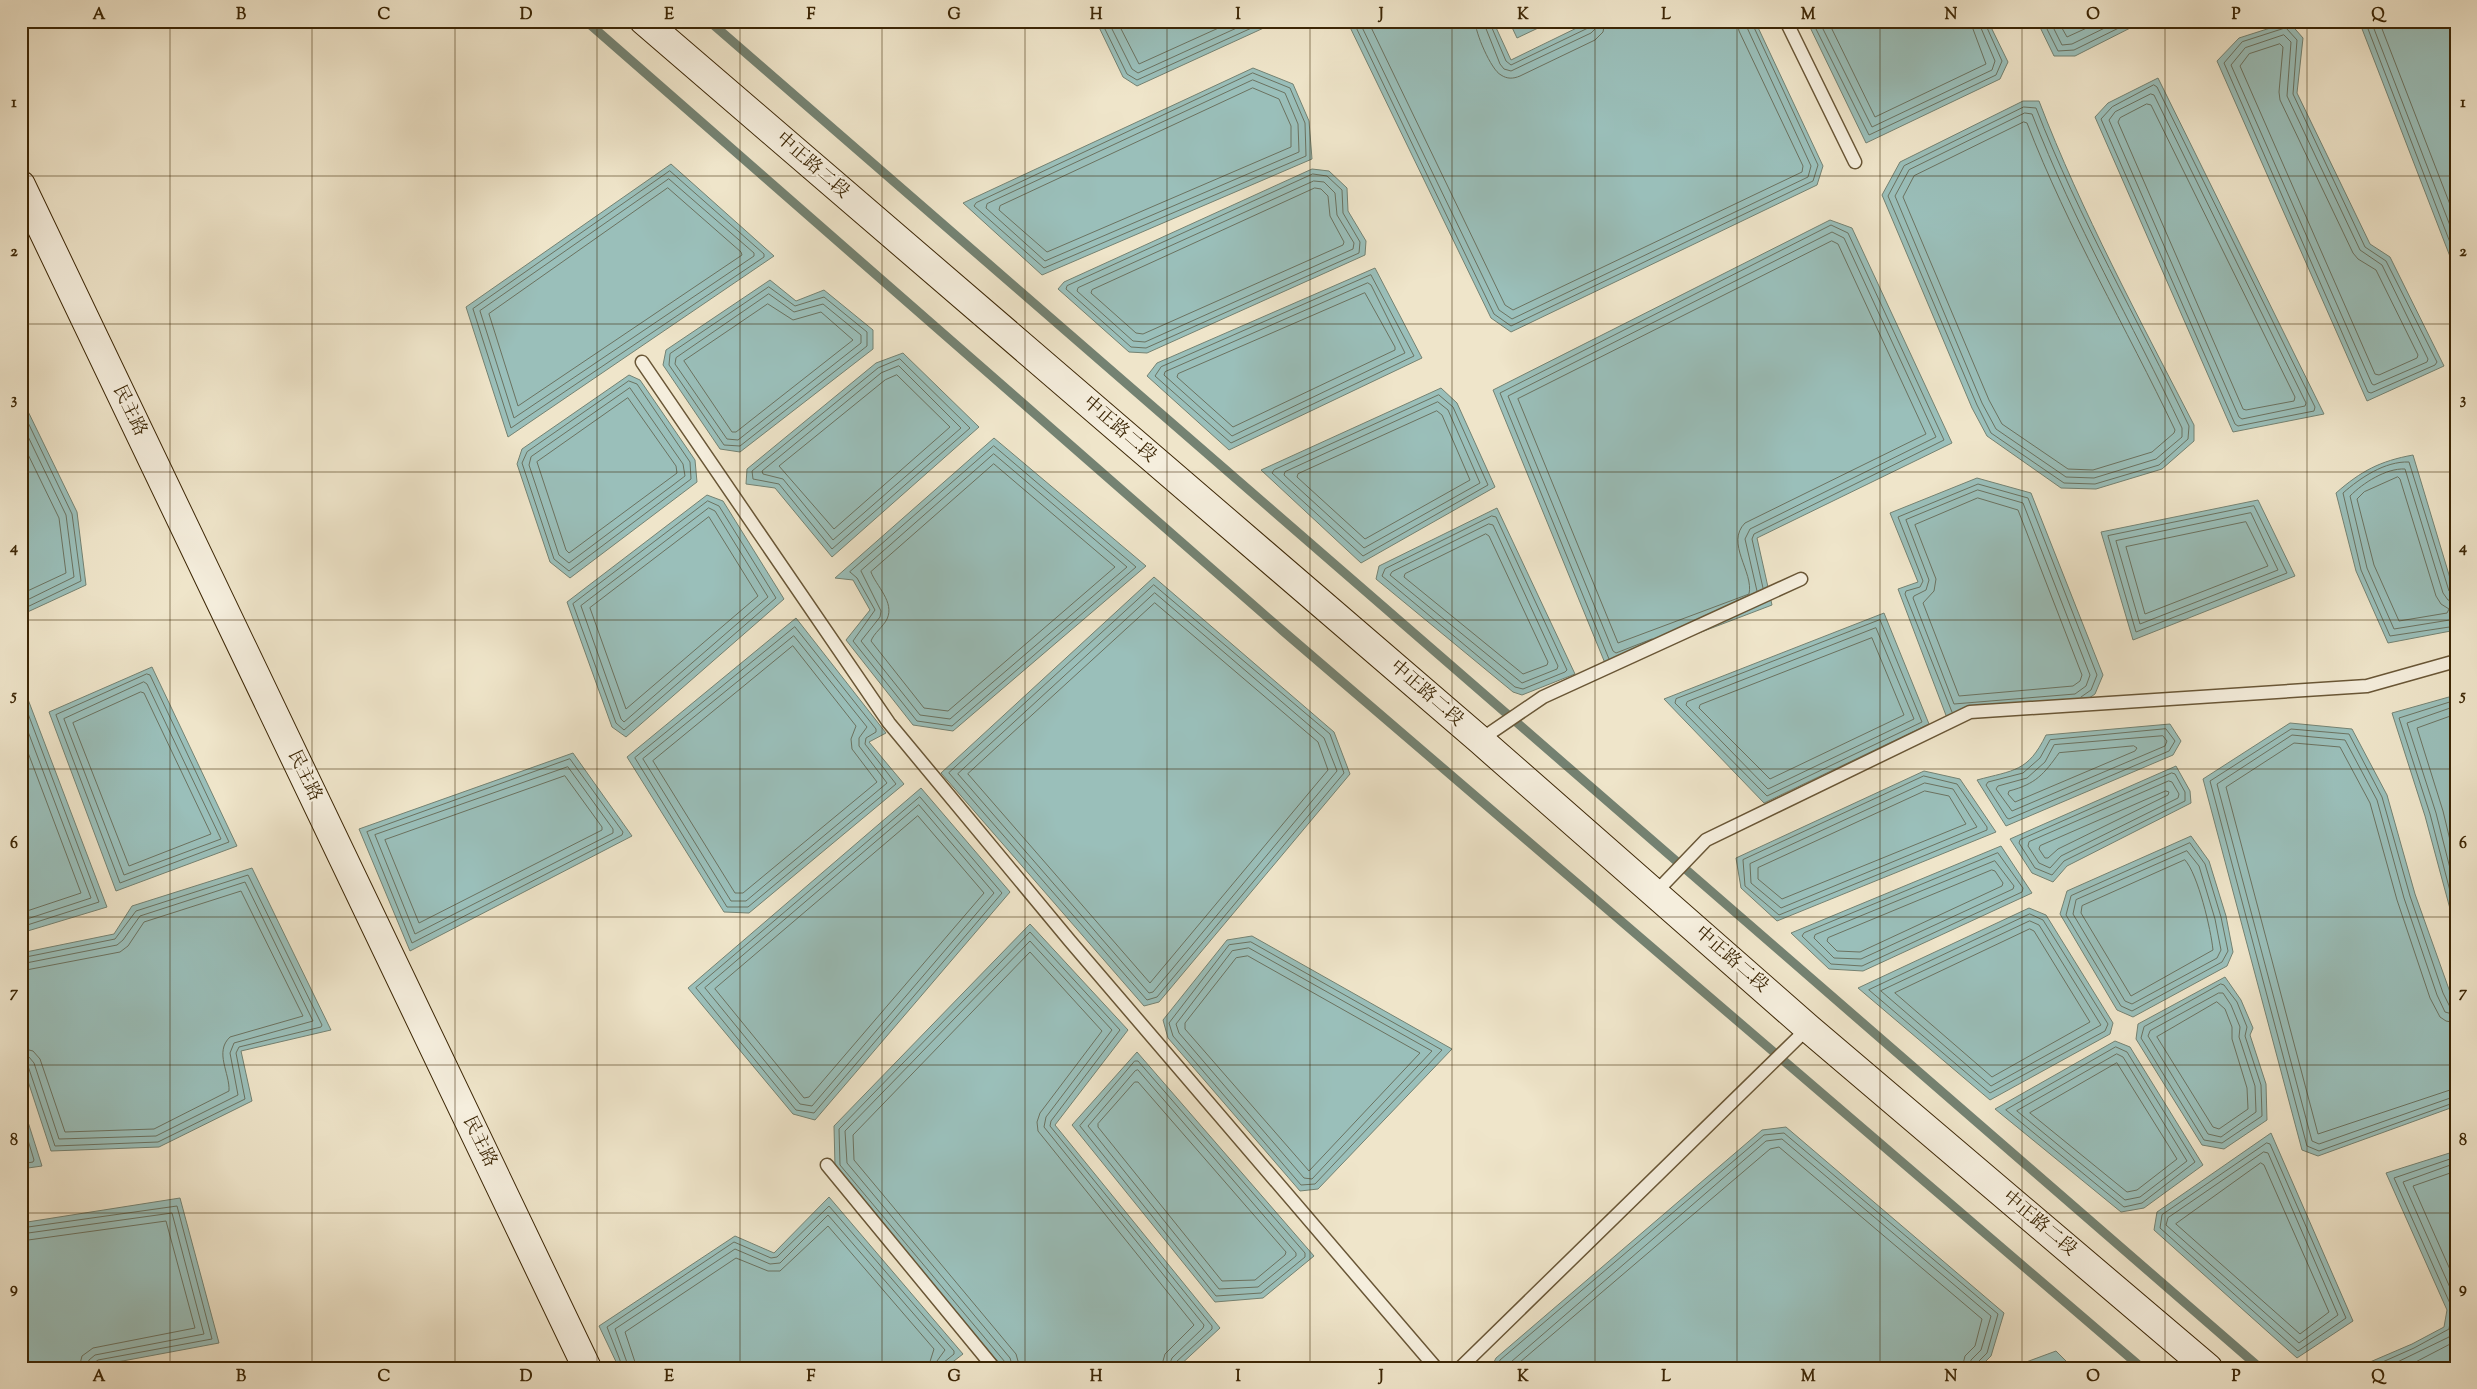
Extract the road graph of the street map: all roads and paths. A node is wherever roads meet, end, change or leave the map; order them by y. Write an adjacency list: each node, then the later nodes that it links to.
1 (644, 21): 8 (main road, 中正路二段)
2 (1786, 21): 3 (lane)
3 (1855, 162)
4 (21, 185): 12 (main road, 民主路)
5 (642, 362): 14 (lane)
6 (1801, 578): 8 (lane)
7 (2456, 661): 9 (lane)
8 (1480, 740): 9 (main road, 中正路二段)
9 (1655, 893): 10 (main road, 中正路二段)
10 (1808, 1028): 15 (lane); 16 (main road, 中正路二段)
11 (827, 1166): 13 (lane)
12 (587, 1368)
13 (994, 1368)
14 (1436, 1368)
15 (1460, 1368)
16 (2208, 1368)

